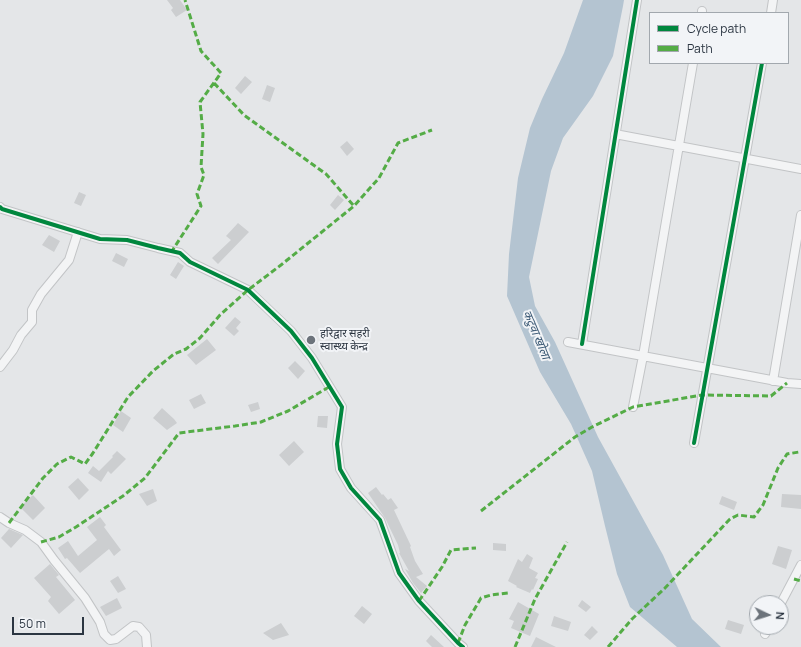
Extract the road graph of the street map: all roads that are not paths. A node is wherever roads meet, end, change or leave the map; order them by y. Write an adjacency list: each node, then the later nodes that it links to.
1 (637, 0): 6 (street)
2 (773, 0): 3 (street)
3 (771, 12)
4 (693, 64): 7 (street)
5 (762, 64): 8 (street)
6 (615, 134): 7 (street); 14 (street)
7 (679, 146): 8 (street); 15 (street)
8 (745, 158): 9 (street); 17 (street)
9 (801, 169)
10 (0, 207): 12 (street)
11 (801, 215): 18 (street)
12 (78, 232): 16 (street); 26 (street)
13 (568, 342): 14 (street)
14 (582, 344): 15 (street)
15 (643, 356): 17 (street); 20 (street)
16 (0, 367)
17 (707, 368): 18 (street); 21 (street)
18 (773, 380): 19 (street)
19 (801, 384)
20 (633, 407)
21 (694, 443)
22 (0, 517): 25 (street)
23 (801, 565): 24 (street)
24 (785, 595)
25 (147, 647)
26 (463, 647)

